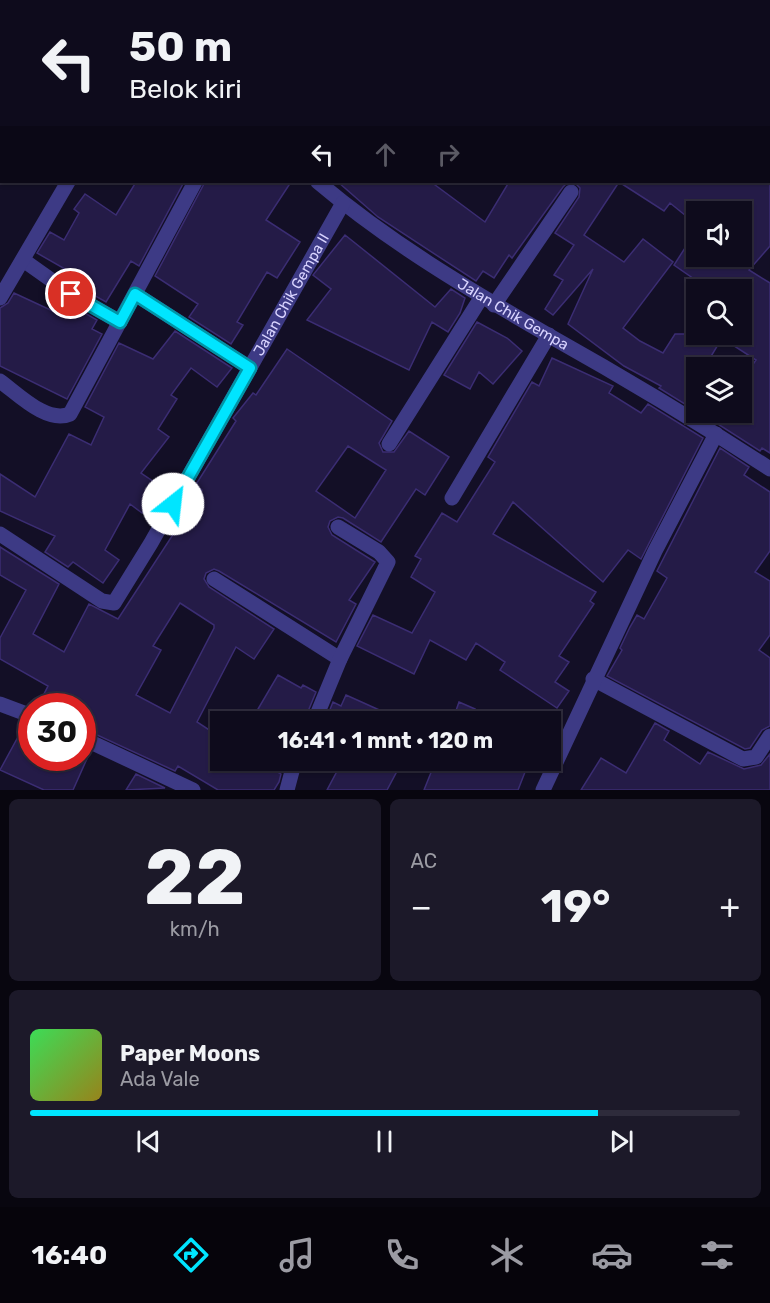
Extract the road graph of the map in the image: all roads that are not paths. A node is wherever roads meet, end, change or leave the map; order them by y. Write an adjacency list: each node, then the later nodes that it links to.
1 (67, 183): 6 (street)
2 (194, 183): 7 (street)
3 (319, 183): 5 (street, Jalan Chik Gempa)
4 (571, 192): 9 (street)
5 (343, 203): 9 (street, Jalan Chik Gempa); 12 (street, Jalan Chik Gempa II)
6 (22, 260): 8 (street); 10 (street)
7 (135, 294): 10 (street); 12 (street)
8 (0, 298)
9 (488, 302): 11 (street, Jalan Chik Gempa); 15 (street)
10 (120, 322): 13 (street)
11 (549, 335): 14 (street, Jalan Chik Gempa); 17 (street)
12 (250, 368): 19 (street, Jalan Chik Gempa II)
13 (0, 381)
14 (716, 434): 16 (street, Jalan Chik Gempa); 22 (street)
15 (389, 444)
16 (770, 469)
17 (452, 498)
18 (338, 527): 21 (street)
19 (0, 534)
20 (214, 579): 21 (street)
21 (340, 659): 25 (street)
22 (593, 679): 26 (street); 31 (street)
23 (0, 704): 24 (street)
24 (18, 711)
25 (319, 711)
26 (770, 736)
27 (96, 745): 29 (street)
28 (292, 771): 30 (street)
29 (193, 790)
30 (287, 790)
31 (543, 790)

